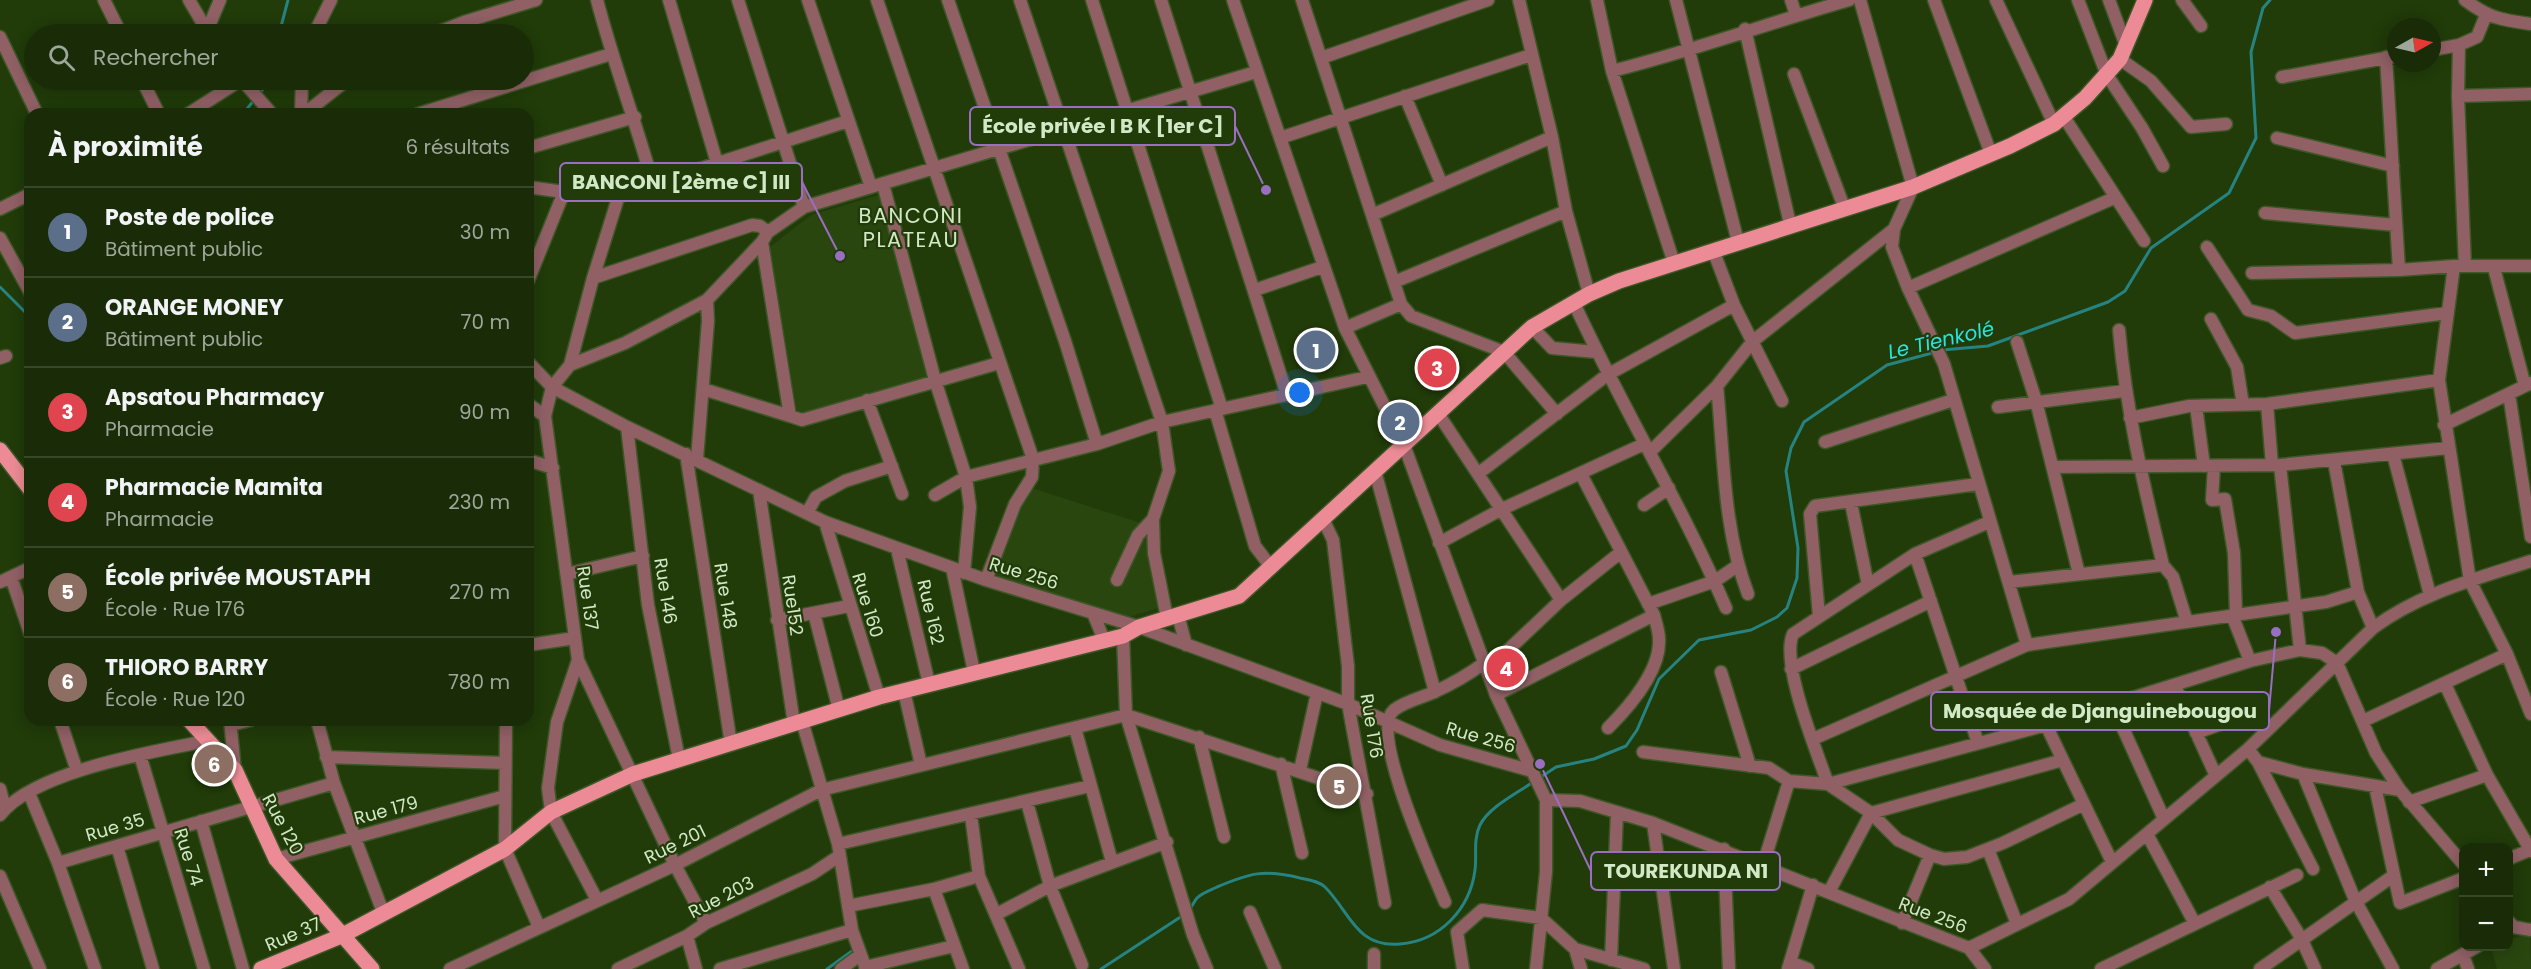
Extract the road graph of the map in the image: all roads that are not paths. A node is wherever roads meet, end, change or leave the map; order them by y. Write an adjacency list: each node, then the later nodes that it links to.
1 (104, 0): 33 (street)
2 (189, 0): 34 (street)
3 (220, 0): 35 (street)
4 (331, 0): 36 (street)
5 (536, 0): 37 (street)
6 (597, 0): 46 (street)
7 (669, 0): 90 (street)
8 (738, 0): 86 (street)
9 (808, 0): 79 (street)
10 (877, 0): 93 (street)
11 (948, 0): 88 (street)
12 (1020, 0): 82 (street)
13 (1092, 0): 76 (street)
14 (1161, 0): 65 (street)
15 (1233, 0): 51 (street)
16 (1302, 0): 48 (street)
17 (1488, 0): 48 (street)
18 (1519, 0): 47 (street)
19 (1596, 0): 50 (street)
20 (1676, 0): 44 (street)
21 (1791, 0): 31 (street)
22 (1849, 0): 31 (street)
23 (1860, 0): 97 (street)
24 (1934, 0): 89 (street)
25 (1996, 0): 80 (street)
26 (2078, 0): 54 (street)
27 (2109, 0): 45 (street)
28 (2145, 0): 45 (main road, Rue 37)
29 (2182, 0): 39 (street)
30 (2465, 0): 32 (street)
31 (1796, 15): 40 (street)
32 (2486, 15): 38 (street); 42 (street)
33 (116, 24)
34 (203, 24)
35 (211, 24)
36 (319, 24)
37 (459, 24)
38 (2531, 24)
39 (2201, 26)
40 (1745, 30): 44 (street); 109 (street)
41 (0, 37): 57 (street)
42 (2459, 45): 43 (street); 68 (street)
43 (2441, 48)
44 (1689, 51): 50 (street); 114 (street)
45 (2123, 52): 54 (main road, Rue 37); 81 (street)
46 (611, 54): 56 (street); 77 (street)
47 (1531, 55): 67 (street); 83 (street)
48 (1321, 58): 78 (street)
49 (2387, 58): 55 (street)
50 (1612, 71): 118 (street)
51 (1256, 72): 65 (street); 84 (street)
52 (2391, 72): 92 (street)
53 (1794, 74): 104 (street)
54 (2107, 75): 80 (main road, Rue 37); 91 (street)
55 (2282, 77)
56 (534, 78)
57 (24, 87)
58 (25, 90): 69 (street)
59 (147, 90): 70 (street)
60 (230, 90): 71 (street)
61 (251, 90): 72 (street)
62 (302, 90): 73 (street)
63 (334, 90): 74 (street)
64 (495, 90): 75 (street)
65 (1191, 92): 76 (street); 130 (street)
66 (2531, 94): 68 (street)
67 (1405, 96): 78 (street); 96 (street)
68 (2458, 96): 120 (street)
69 (34, 108)
70 (156, 108)
71 (198, 108)
72 (266, 108)
73 (302, 108)
74 (310, 108)
75 (437, 108)
76 (1127, 111): 82 (street); 168 (street)
77 (634, 117): 87 (street); 94 (street)
78 (1340, 117): 84 (street); 108 (street)
79 (848, 121): 86 (street); 95 (street)
80 (2059, 121): 89 (main road, Rue 37); 102 (street)
81 (2226, 124)
82 (1064, 130): 88 (street); 174 (street)
83 (1552, 137): 96 (street); 106 (street)
84 (1280, 138): 122 (street)
85 (2277, 138): 92 (street)
86 (783, 142): 90 (street); 103 (street)
87 (534, 146)
88 (999, 149): 93 (street); 178 (street)
89 (1991, 154): 97 (main road, Rue 37)
90 (717, 163): 94 (street)
91 (2163, 166)
92 (2393, 166): 110 (street)
93 (934, 168): 95 (street); 145 (street)
94 (653, 184): 100 (street)
95 (877, 185): 103 (street); 150 (street)
96 (1442, 185): 108 (street)
97 (1913, 187): 104 (main road, Rue 37); 111 (street)
98 (534, 188): 99 (street)
99 (564, 192): 100 (street); 119 (street)
100 (619, 195): 126 (street)
101 (24, 197): 105 (street)
102 (2114, 198): 115 (street); 129 (street)
103 (804, 207): 112 (street)
104 (1844, 207): 109 (main road, Rue 37)
105 (0, 209)
106 (1566, 211): 128 (street); 131 (street)
107 (2265, 213): 110 (street)
108 (1372, 215): 128 (street)
109 (1790, 224): 114 (main road, Rue 37)
110 (2396, 225): 124 (street)
111 (1894, 228): 129 (street); 141 (street)
112 (765, 237): 126 (street); 132 (street); 172 (street)
113 (0, 238): 127 (street)
114 (1738, 242): 117 (main road, Rue 37)
115 (2144, 242)
116 (2207, 247): 136 (street)
117 (1713, 250): 118 (main road, Rue 37); 135 (street)
118 (1674, 263): 131 (main road, Rue 37)
119 (534, 266)
120 (2459, 266): 123 (street); 124 (street); 136 (street)
121 (2531, 266): 123 (street)
122 (1322, 267): 130 (street); 139 (street)
123 (2494, 268): 152 (street)
124 (2399, 270): 125 (street)
125 (2252, 273)
126 (593, 278): 146 (street)
127 (24, 281)
128 (1394, 282): 134 (street)
129 (1908, 288): 160 (street)
130 (1255, 290): 158 (street)
131 (1589, 294): 133 (main road, Rue 37)
132 (707, 300): 146 (street); 155 (street, Rue 148)
133 (1574, 303): 138 (main road, Rue 37); 144 (street)
134 (1401, 304): 139 (street); 143 (street)
135 (1734, 305): 141 (street); 148 (street)
136 (2447, 313): 151 (street)
137 (2211, 319): 164 (street)
138 (1532, 327): 143 (main road, Rue 37); 144 (street)
139 (1345, 328): 149 (street)
140 (2118, 330): 156 (street)
141 (1753, 341): 153 (street); 161 (street)
142 (2017, 342): 162 (street)
143 (1504, 352): 169 (main road, Rue 37); 170 (street)
144 (1596, 352): 148 (street)
145 (999, 363): 150 (street); 185 (street)
146 (570, 365): 154 (street)
147 (534, 368): 154 (street, Rue 256)
148 (1607, 375): 170 (street); 180 (street)
149 (1367, 377): 158 (street); 179 (street)
150 (935, 380): 159 (street); 197 (street)
151 (2439, 380): 163 (street); 175 (street)
152 (2528, 385): 157 (street)
153 (1717, 386): 180 (street); 220 (street)
154 (552, 387): 171 (street, Rue 137); 176 (street, Rue 256)
155 (703, 389): 172 (street); 184 (street, Rue 148)
156 (2124, 391): 162 (street); 173 (street)
157 (2509, 394): 175 (street); 212 (street)
158 (1287, 395): 168 (street)
159 (867, 400): 172 (street); 189 (street)
160 (1953, 400): 177 (street); 199 (street)
161 (1782, 401)
162 (2036, 401): 166 (street); 191 (street)
163 (2267, 404): 164 (street); 188 (street)
164 (2243, 405): 165 (street)
165 (2196, 406): 173 (street); 190 (street)
166 (1998, 407)
167 (534, 408): 171 (street)
168 (1219, 410): 174 (street); 221 (street)
169 (1437, 412): 179 (main road, Rue 37); 195 (street)
170 (1557, 414): 195 (street)
171 (545, 416): 193 (street, Rue 137)
172 (790, 416)
173 (2130, 418): 192 (street)
174 (1162, 422): 178 (street); 208 (street)
175 (2444, 425): 181 (street)
176 (627, 427): 184 (street, Rue 256); 217 (street, Rue 146)
177 (1825, 442)
178 (1097, 444): 185 (street)
179 (1404, 445): 194 (main road, Rue 37); 213 (street)
180 (1647, 448): 196 (street); 200 (street)
181 (2448, 448): 183 (street); 231 (street)
182 (0, 450): 198 (main road)
183 (2394, 454): 186 (street); 236 (street)
184 (691, 457): 201 (street, Rue 256); 299 (street, Rue 148)
185 (1033, 459): 197 (street); 228 (street)
186 (2334, 461): 188 (street); 234 (street)
187 (534, 462): 193 (street)
188 (2276, 465): 190 (street); 240 (street)
189 (892, 466): 202 (street); 207 (street)
190 (2209, 466): 192 (street); 245 (street)
191 (2053, 467): 192 (street); 226 (street)
192 (2139, 467): 219 (street)
193 (553, 468): 225 (street, Rue 137)
194 (1375, 471): 209 (main road, Rue 37); 273 (street)
195 (1479, 473): 206 (street)
196 (1581, 474): 206 (street); 215 (street)
197 (966, 477): 203 (street); 224 (street)
198 (24, 481)
199 (1978, 484): 204 (street); 211 (street)
200 (1669, 488): 205 (street); 230 (street)
201 (759, 490): 207 (street, Rue 256); 249 (street, Rue152)
202 (902, 494)
203 (935, 495)
204 (1851, 503): 233 (street); 246 (street)
205 (1644, 505)
206 (1502, 509): 213 (street); 237 (street)
207 (807, 513): 210 (street, Rue 256)
208 (1153, 519): 229 (street); 247 (street)
209 (1323, 519): 221 (main road, Rue 37); 277 (street, Rue 176)
210 (825, 522): 214 (street, Rue 256); 239 (street, Rue 160)
211 (1989, 522): 216 (street); 232 (street)
212 (2531, 537)
213 (1439, 543): 264 (street)
214 (897, 549): 222 (street, Rue 256); 269 (street, Rue 162)
215 (1621, 552): 237 (street); 242 (street)
216 (1915, 554): 233 (street); 238 (street)
217 (643, 556): 225 (street); 304 (street, Rue 146)
218 (2531, 561): 231 (street)
219 (2163, 565): 226 (street); 250 (street)
220 (1737, 566): 230 (street); 235 (street)
221 (1271, 567): 247 (main road, Rue 37)
222 (952, 568): 224 (street, Rue 256); 266 (street)
223 (24, 571): 227 (street)
224 (964, 573): 228 (street, Rue 256)
225 (567, 574): 254 (street, Rue 137)
226 (2079, 574): 232 (street)
227 (5, 580): 248 (street)
228 (986, 580): 244 (street, Rue 256)
229 (1118, 580)
230 (1715, 581): 241 (street); 242 (street)
231 (2470, 581): 236 (street); 260 (street)
232 (2009, 582): 258 (street)
233 (1868, 585): 246 (street)
234 (2358, 592): 240 (street); 252 (street)
235 (1748, 594)
236 (2430, 595): 252 (street)
237 (1561, 600): 264 (street)
238 (1931, 601): 265 (street); 268 (street)
239 (849, 606): 243 (street); 276 (street, Rue 160)
240 (2295, 606): 245 (street); 259 (street)
241 (1726, 608)
242 (1651, 610): 275 (street); 293 (street)
243 (814, 612): 249 (street); 279 (street)
244 (1093, 613): 251 (street, Rue 256); 255 (street)
245 (2234, 615): 250 (street); 262 (street)
246 (1819, 616): 265 (street)
247 (1173, 617): 251 (main road, Rue 37); 257 (street)
248 (24, 620)
249 (777, 620): 285 (street, Rue152)
250 (2187, 622): 258 (street)
251 (1139, 627): 253 (main road, Rue 37); 257 (street, Rue 256)
252 (2373, 628): 263 (street)
253 (1123, 636): 255 (main road, Rue 37); 281 (street)
254 (575, 638): 256 (street); 261 (street, Rue 137)
255 (1104, 640): 266 (main road, Rue 37)
256 (534, 644)
257 (1186, 645): 274 (street, Rue 256)
258 (2027, 645): 268 (street)
259 (2300, 650): 262 (street); 263 (street)
260 (2507, 654): 270 (street); 280 (street)
261 (578, 660): 315 (street); 336 (street, Rue 137)
262 (2250, 661): 271 (street)
263 (2337, 663): 283 (street); 300 (street)
264 (1486, 667): 273 (street); 275 (street)
265 (1791, 669): 296 (street)
266 (974, 672): 269 (main road, Rue 37)
267 (1721, 672): 310 (street)
268 (1955, 674): 296 (street); 298 (street)
269 (929, 684): 272 (main road, Rue 37)
270 (2445, 684): 283 (street); 317 (street)
271 (2175, 686): 278 (street); 294 (street)
272 (904, 691): 276 (main road, Rue 37); 309 (street)
273 (1435, 692): 282 (street)
274 (1317, 693): 277 (street, Rue 256); 312 (street)
275 (1496, 694): 314 (street)
276 (879, 698): 279 (main road, Rue 37)
277 (1348, 704): 282 (street, Rue 256); 328 (street, Rue 176)
278 (2112, 704): 286 (street); 340 (street)
279 (839, 710): 285 (main road, Rue 37)
280 (2531, 714)
281 (1126, 715): 292 (street, Rue 201); 295 (street); 347 (street)
282 (1388, 721): 314 (street, Rue 256); 377 (street)
283 (2363, 721): 326 (street)
284 (2226, 722): 294 (street)
285 (798, 723): 299 (main road, Rue 37); 325 (street, Rue152)
286 (2046, 725): 298 (street); 305 (street)
287 (62, 726): 313 (street)
288 (194, 726): 297 (main road, Rue 120)
289 (230, 726): 311 (street)
290 (318, 726): 303 (street)
291 (506, 726): 307 (street)
292 (1075, 728): 309 (street, Rue 201); 322 (street)
293 (1608, 728)
294 (2196, 733): 318 (street)
295 (1199, 737): 308 (street); 346 (street)
296 (1813, 739): 321 (street)
297 (206, 741): 302 (street); 311 (main road, Rue 120)
298 (1978, 743): 321 (street)
299 (731, 744): 304 (main road, Rue 37)
300 (2248, 748): 306 (street); 318 (street)
301 (1643, 752): 310 (street)
302 (140, 755): 313 (street); 343 (street, Rue 74)
303 (326, 757): 307 (street); 320 (street)
304 (680, 759): 315 (main road, Rue 37)
305 (2063, 760): 333 (street); 338 (street)
306 (2258, 762): 316 (street); 364 (street)
307 (505, 763): 329 (street)
308 (1281, 764): 312 (street); 354 (street)
309 (921, 765): 325 (street, Rue 201)
310 (1750, 766): 319 (street)
311 (236, 770): 334 (main road, Rue 120)
312 (1300, 770): 328 (street)
313 (77, 771): 327 (street)
314 (1532, 771): 330 (street)
315 (633, 774): 336 (main road, Rue 37); 362 (street)
316 (2303, 774): 323 (street); 376 (street)
317 (2487, 775): 332 (street); 353 (street)
318 (2216, 776): 340 (street)
319 (1789, 781): 321 (street); 363 (street)
320 (334, 783): 334 (street, Rue 35); 345 (street)
321 (1828, 784): 338 (street)
322 (1090, 786): 331 (street); 359 (street)
323 (2375, 786): 326 (street); 368 (street)
324 (0, 789): 335 (street)
325 (821, 790): 352 (street, Rue152); 362 (street, Rue 201)
326 (2400, 790): 332 (street)
327 (28, 793): 335 (street); 361 (street)
328 (1367, 794): 378 (street, Rue 176)
329 (505, 796): 345 (street, Rue 179); 349 (street)
330 (1546, 800): 337 (street, Rue 256); 383 (street)
331 (1027, 802): 339 (street); 371 (street)
332 (2409, 802): 358 (street)
333 (2084, 804): 351 (street); 360 (street)
334 (251, 807): 341 (street, Rue 35); 357 (main road, Rue 120)
335 (3, 811)
336 (551, 812): 349 (main road, Rue 37); 375 (street)
337 (1617, 812): 342 (street, Rue 256); 403 (street)
338 (1871, 813): 355 (street); 374 (street)
339 (971, 815): 352 (street); 367 (street)
340 (2164, 819): 344 (street)
341 (201, 821): 343 (street, Rue 35); 412 (street)
342 (1653, 823): 350 (street, Rue 256); 429 (street)
343 (163, 832): 348 (street, Rue 35); 411 (street, Rue 74)
344 (2147, 834): 360 (street); 385 (street)
345 (355, 837): 357 (street, Rue 179); 380 (street)
346 (1224, 837)
347 (1167, 843): 359 (street); 422 (street)
348 (117, 846): 361 (street, Rue 35); 410 (street)
349 (505, 849): 380 (main road, Rue 37); 390 (street)
350 (1724, 849): 363 (street, Rue 256); 430 (street)
351 (1988, 849): 355 (street); 388 (street)
352 (839, 850): 379 (street, Rue152); 386 (street, Rue 203)
353 (2531, 851): 356 (street)
354 (1302, 853)
355 (1930, 855): 387 (street)
356 (2513, 857)
357 (276, 859): 394 (main road, Rue 120)
358 (2459, 860)
359 (1112, 862): 371 (street)
360 (2112, 862): 388 (street)
361 (58, 863): 409 (street)
362 (675, 865): 375 (street, Rue 201); 386 (street)
363 (1763, 865): 370 (street, Rue 256)
364 (2313, 869)
365 (2297, 875): 372 (street)
366 (0, 876): 408 (street)
367 (979, 876): 373 (street); 382 (street)
368 (2393, 876): 369 (street); 376 (street)
369 (2459, 880)
370 (1813, 885): 374 (street, Rue 256); 406 (street)
371 (1050, 886): 382 (street); 405 (street)
372 (2270, 887): 385 (street); 396 (street)
373 (934, 889): 379 (street); 397 (street)
374 (1829, 892): 387 (street, Rue 256)
375 (597, 900): 390 (street, Rue 201)
376 (2355, 900): 396 (street); 436 (street)
377 (1445, 902)
378 (1385, 903)
379 (848, 906): 392 (street, Rue152)
380 (383, 912): 394 (main road, Rue 37)
381 (1250, 912): 423 (street)
382 (997, 914): 421 (street)
383 (1541, 918): 399 (street); 425 (street); 426 (street)
384 (2531, 919): 389 (street)
385 (2194, 922): 433 (street)
386 (706, 923): 395 (street, Rue 203)
387 (1902, 923): 398 (street, Rue 256)
388 (2017, 924): 398 (street)
389 (2513, 925)
390 (539, 927): 415 (street, Rue 201)
391 (2513, 927): 393 (street)
392 (852, 930): 404 (street, Rue152); 418 (street)
393 (2531, 930)
394 (341, 936): 413 (main road, Rue 37); 414 (main road, Rue 120)
395 (687, 936): 407 (street, Rue 203); 417 (street)
396 (2301, 938): 434 (street); 435 (street)
397 (954, 946): 404 (street); 420 (street)
398 (1969, 948): 432 (street)
399 (1575, 949): 403 (street); 427 (street)
400 (2470, 951): 402 (street)
401 (1374, 954): 424 (street)
402 (2463, 955): 437 (street); 438 (street)
403 (1611, 960): 428 (street)
404 (863, 964): 419 (street)
405 (1082, 965)
406 (1789, 965): 431 (street)
407 (631, 966): 416 (street, Rue 203)
408 (40, 969)
409 (95, 969)
410 (153, 969)
411 (204, 969)
412 (243, 969)
413 (261, 969)
414 (372, 969)
415 (450, 969)
416 (618, 969)
417 (696, 969)
418 (720, 969)
419 (841, 969)
420 (963, 969)
421 (1019, 969)
422 (1207, 969)
423 (1275, 969)
424 (1374, 969)
425 (1463, 969)
426 (1536, 969)
427 (1581, 969)
428 (1644, 969)
429 (1674, 969)
430 (1729, 969)
431 (1808, 969)
432 (1985, 969)
433 (2101, 969)
434 (2260, 969)
435 (2315, 969)
436 (2393, 969)
437 (2437, 969)
438 (2468, 969)

